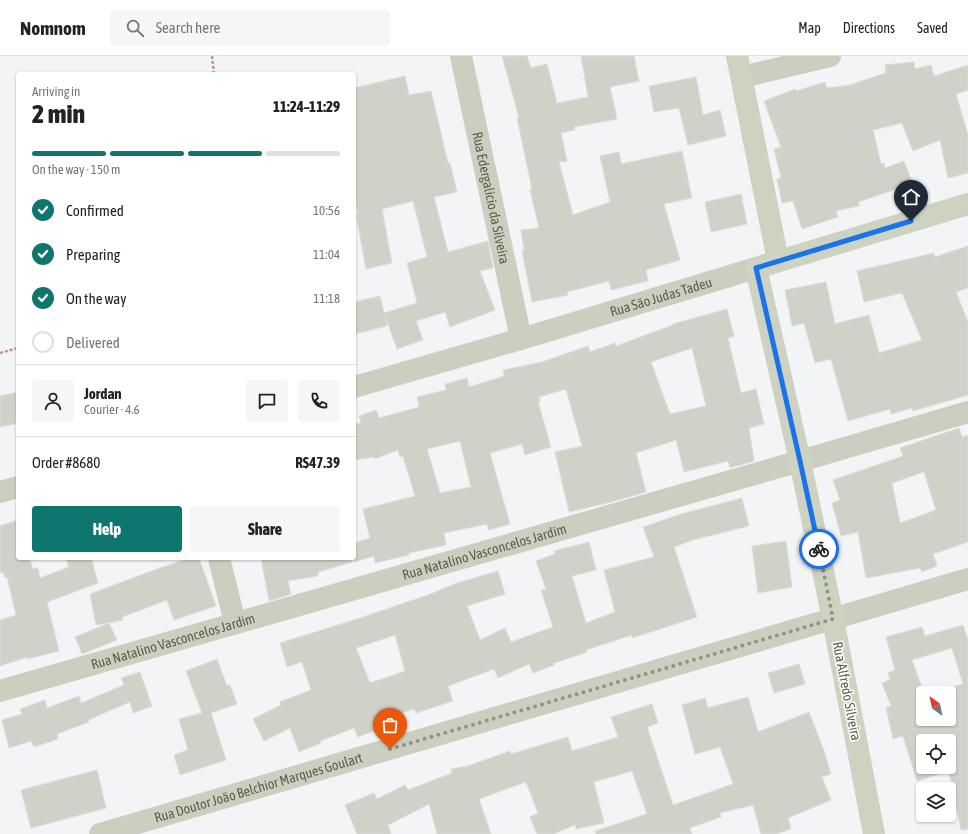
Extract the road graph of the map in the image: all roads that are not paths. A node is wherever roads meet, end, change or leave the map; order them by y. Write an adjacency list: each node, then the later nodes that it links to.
1 (461, 56): 7 (street, Rua Edergalicio da Silveira)
2 (830, 56): 3 (street)
3 (740, 66): 5 (street)
4 (968, 204): 5 (street, Rua São Judas Tadeu)
5 (778, 261): 6 (street, Rua São Judas Tadeu)
6 (756, 268): 7 (street, Rua São Judas Tadeu); 10 (street, Rua Alfredo Silveira)
7 (520, 339): 8 (street, Rua São Judas Tadeu)
8 (356, 386)
9 (968, 412): 10 (street, Rua Natalino Vasconcelos Jardim)
10 (800, 461): 15 (street, Rua Alfredo Silveira); 16 (street, Rua Natalino Vasconcelos Jardim)
11 (16, 487): 12 (street)
12 (0, 492)
13 (220, 560): 16 (street)
14 (968, 579): 15 (street, Rua Doutor João Belchior Marques Goulart)
15 (833, 619): 18 (street, Rua Doutor João Belchior Marques Goulart); 19 (street, Rua Alfredo Silveira)
16 (236, 623): 17 (street, Rua Natalino Vasconcelos Jardim)
17 (0, 691)
18 (100, 834)
19 (874, 834)

